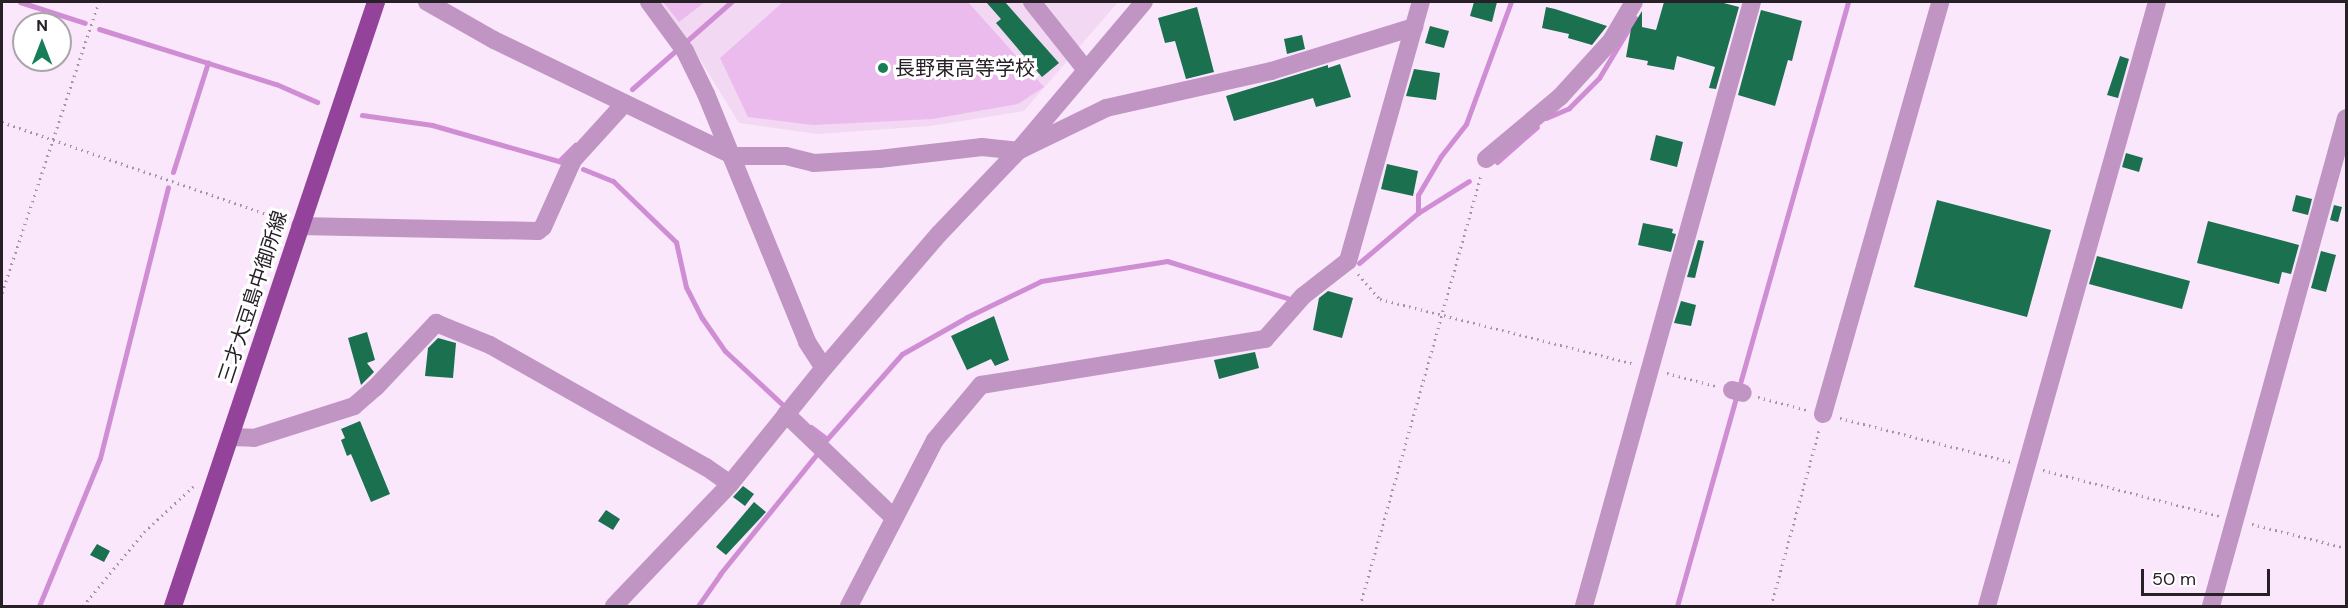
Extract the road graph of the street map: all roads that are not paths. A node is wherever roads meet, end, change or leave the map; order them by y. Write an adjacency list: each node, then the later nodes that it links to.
1 (376, 2): 18 (main road, 三才大豆島中御所線)
2 (428, 2): 13 (street)
3 (649, 2): 16 (street)
4 (1032, 2): 12 (street)
5 (1144, 2): 12 (street)
6 (1421, 2): 11 (street)
7 (1634, 2): 17 (street)
8 (1752, 2): 28 (street)
9 (1940, 2): 21 (street)
10 (2157, 2): 29 (street)
11 (1414, 27): 15 (street); 24 (street)
12 (1086, 70): 15 (street)
13 (624, 104): 16 (street); 18 (street)
14 (2346, 118): 30 (street)
15 (1018, 151): 16 (street); 19 (street)
16 (734, 156): 19 (street)
17 (1486, 159)
18 (300, 226): 22 (main road, 三才大豆島中御所線)
19 (824, 368): 20 (street)
20 (786, 414): 23 (street); 24 (street)
21 (1823, 414)
22 (230, 437): 23 (street); 25 (main road, 三才大豆島中御所線)
23 (730, 484): 26 (street)
24 (894, 518): 27 (street)
25 (173, 606)
26 (614, 606)
27 (849, 606)
28 (1584, 606)
29 (1987, 606)
30 (2211, 606)

